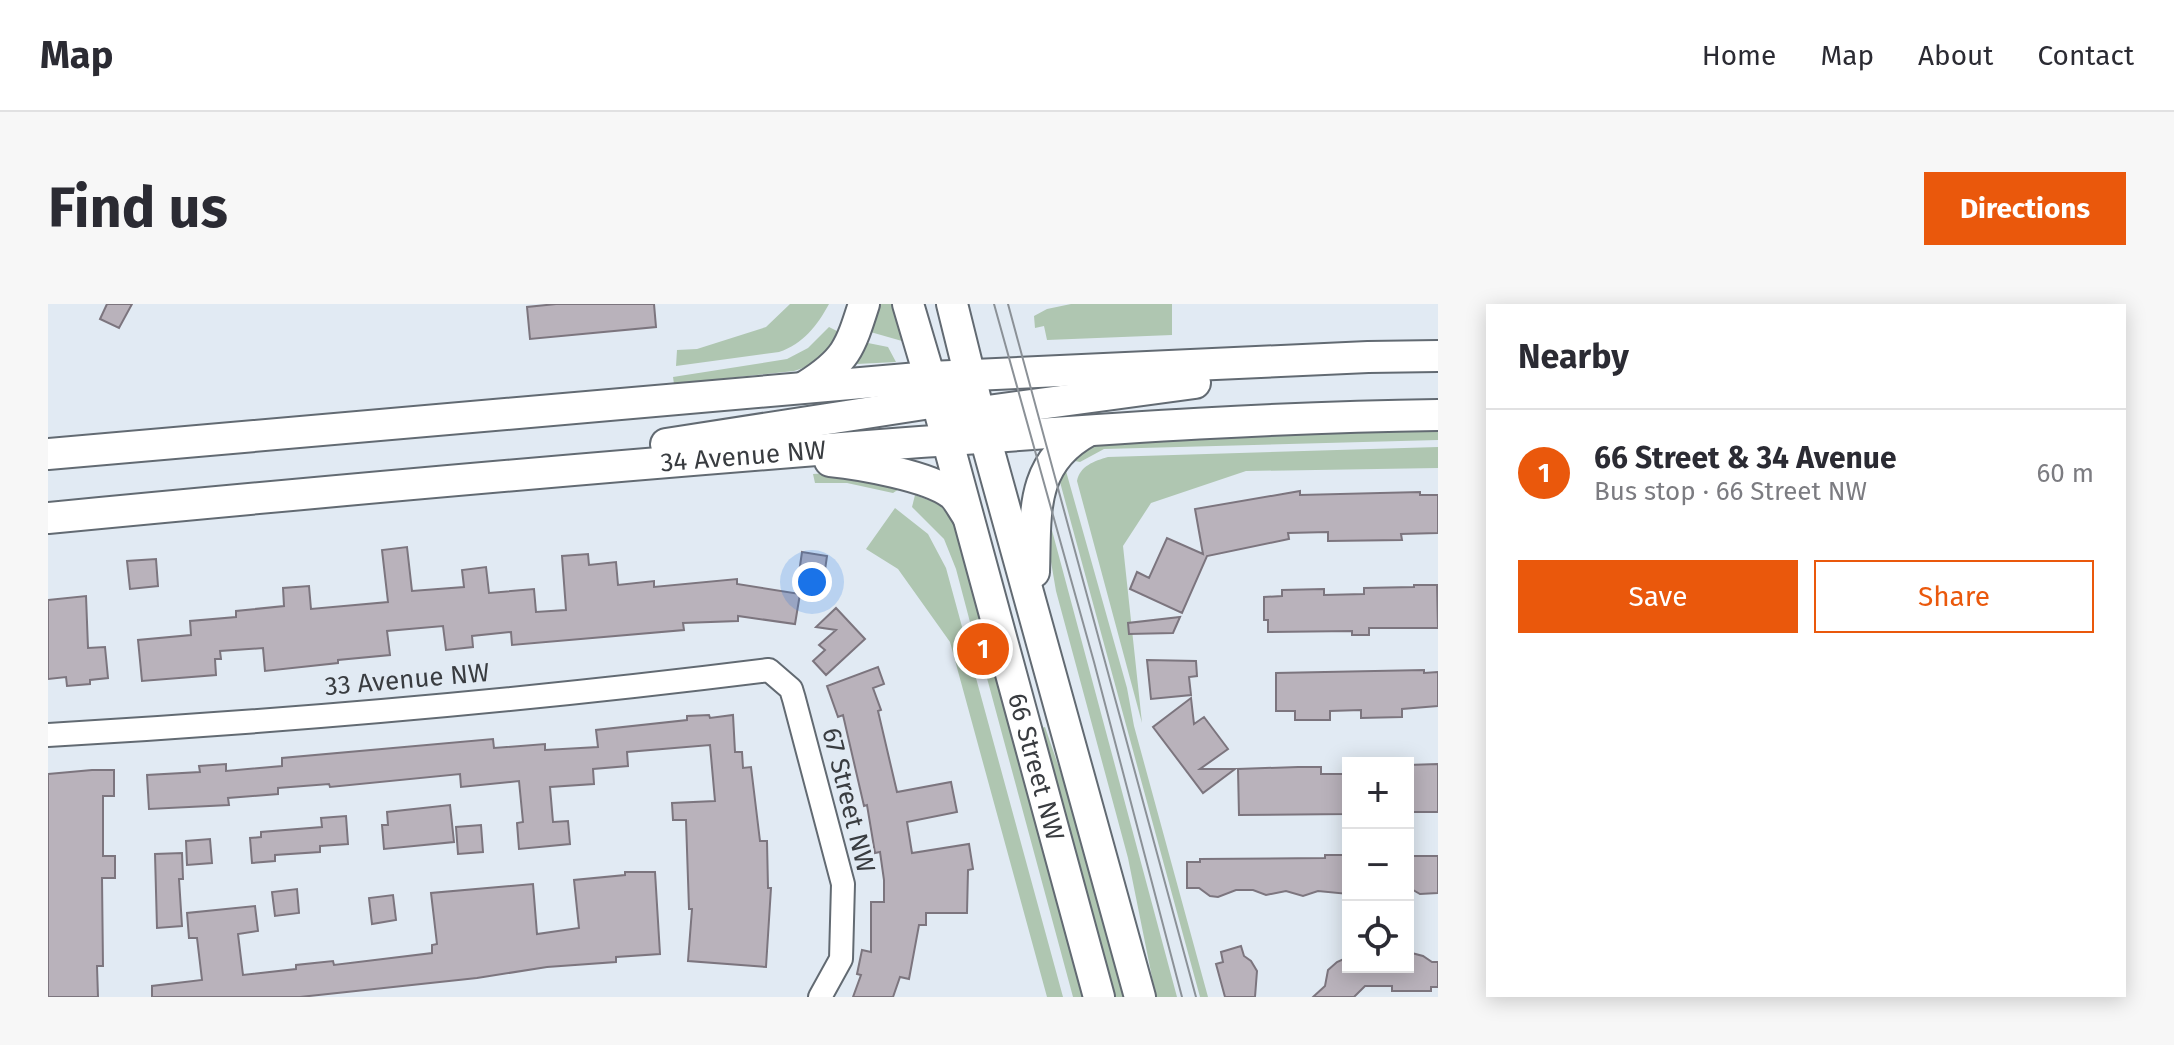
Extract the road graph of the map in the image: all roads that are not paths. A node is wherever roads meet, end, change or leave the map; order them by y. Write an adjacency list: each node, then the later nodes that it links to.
1 (864, 304): 7 (main road)
2 (908, 304): 8 (main road, 66 Street NW)
3 (952, 304): 6 (main road, 66 Street NW)
4 (1438, 356): 5 (main road)
5 (1306, 359): 6 (main road); 10 (main road)
6 (971, 376): 8 (main road); 10 (main road, 66 Street NW)
7 (806, 386): 8 (main road); 14 (main road)
8 (934, 390): 12 (main road, 66 Street NW); 15 (main road)
9 (1438, 415): 11 (main road)
10 (983, 424): 11 (main road); 12 (main road); 18 (main road, 66 Street NW)
11 (1088, 431): 18 (main road)
12 (947, 439): 13 (main road, 34 Avenue NW); 16 (main road, 66 Street NW)
13 (765, 453): 15 (main road, 34 Avenue NW); 16 (main road)
14 (48, 454)
15 (551, 471): 17 (main road, 34 Avenue NW)
16 (967, 516): 22 (main road, 66 Street NW)
17 (48, 518)
18 (1033, 602): 23 (main road, 66 Street NW)
19 (769, 670): 20 (street, 33 Avenue NW); 21 (street, 67 Street NW)
20 (48, 735)
21 (820, 997)
22 (1099, 997)
23 (1140, 997)

